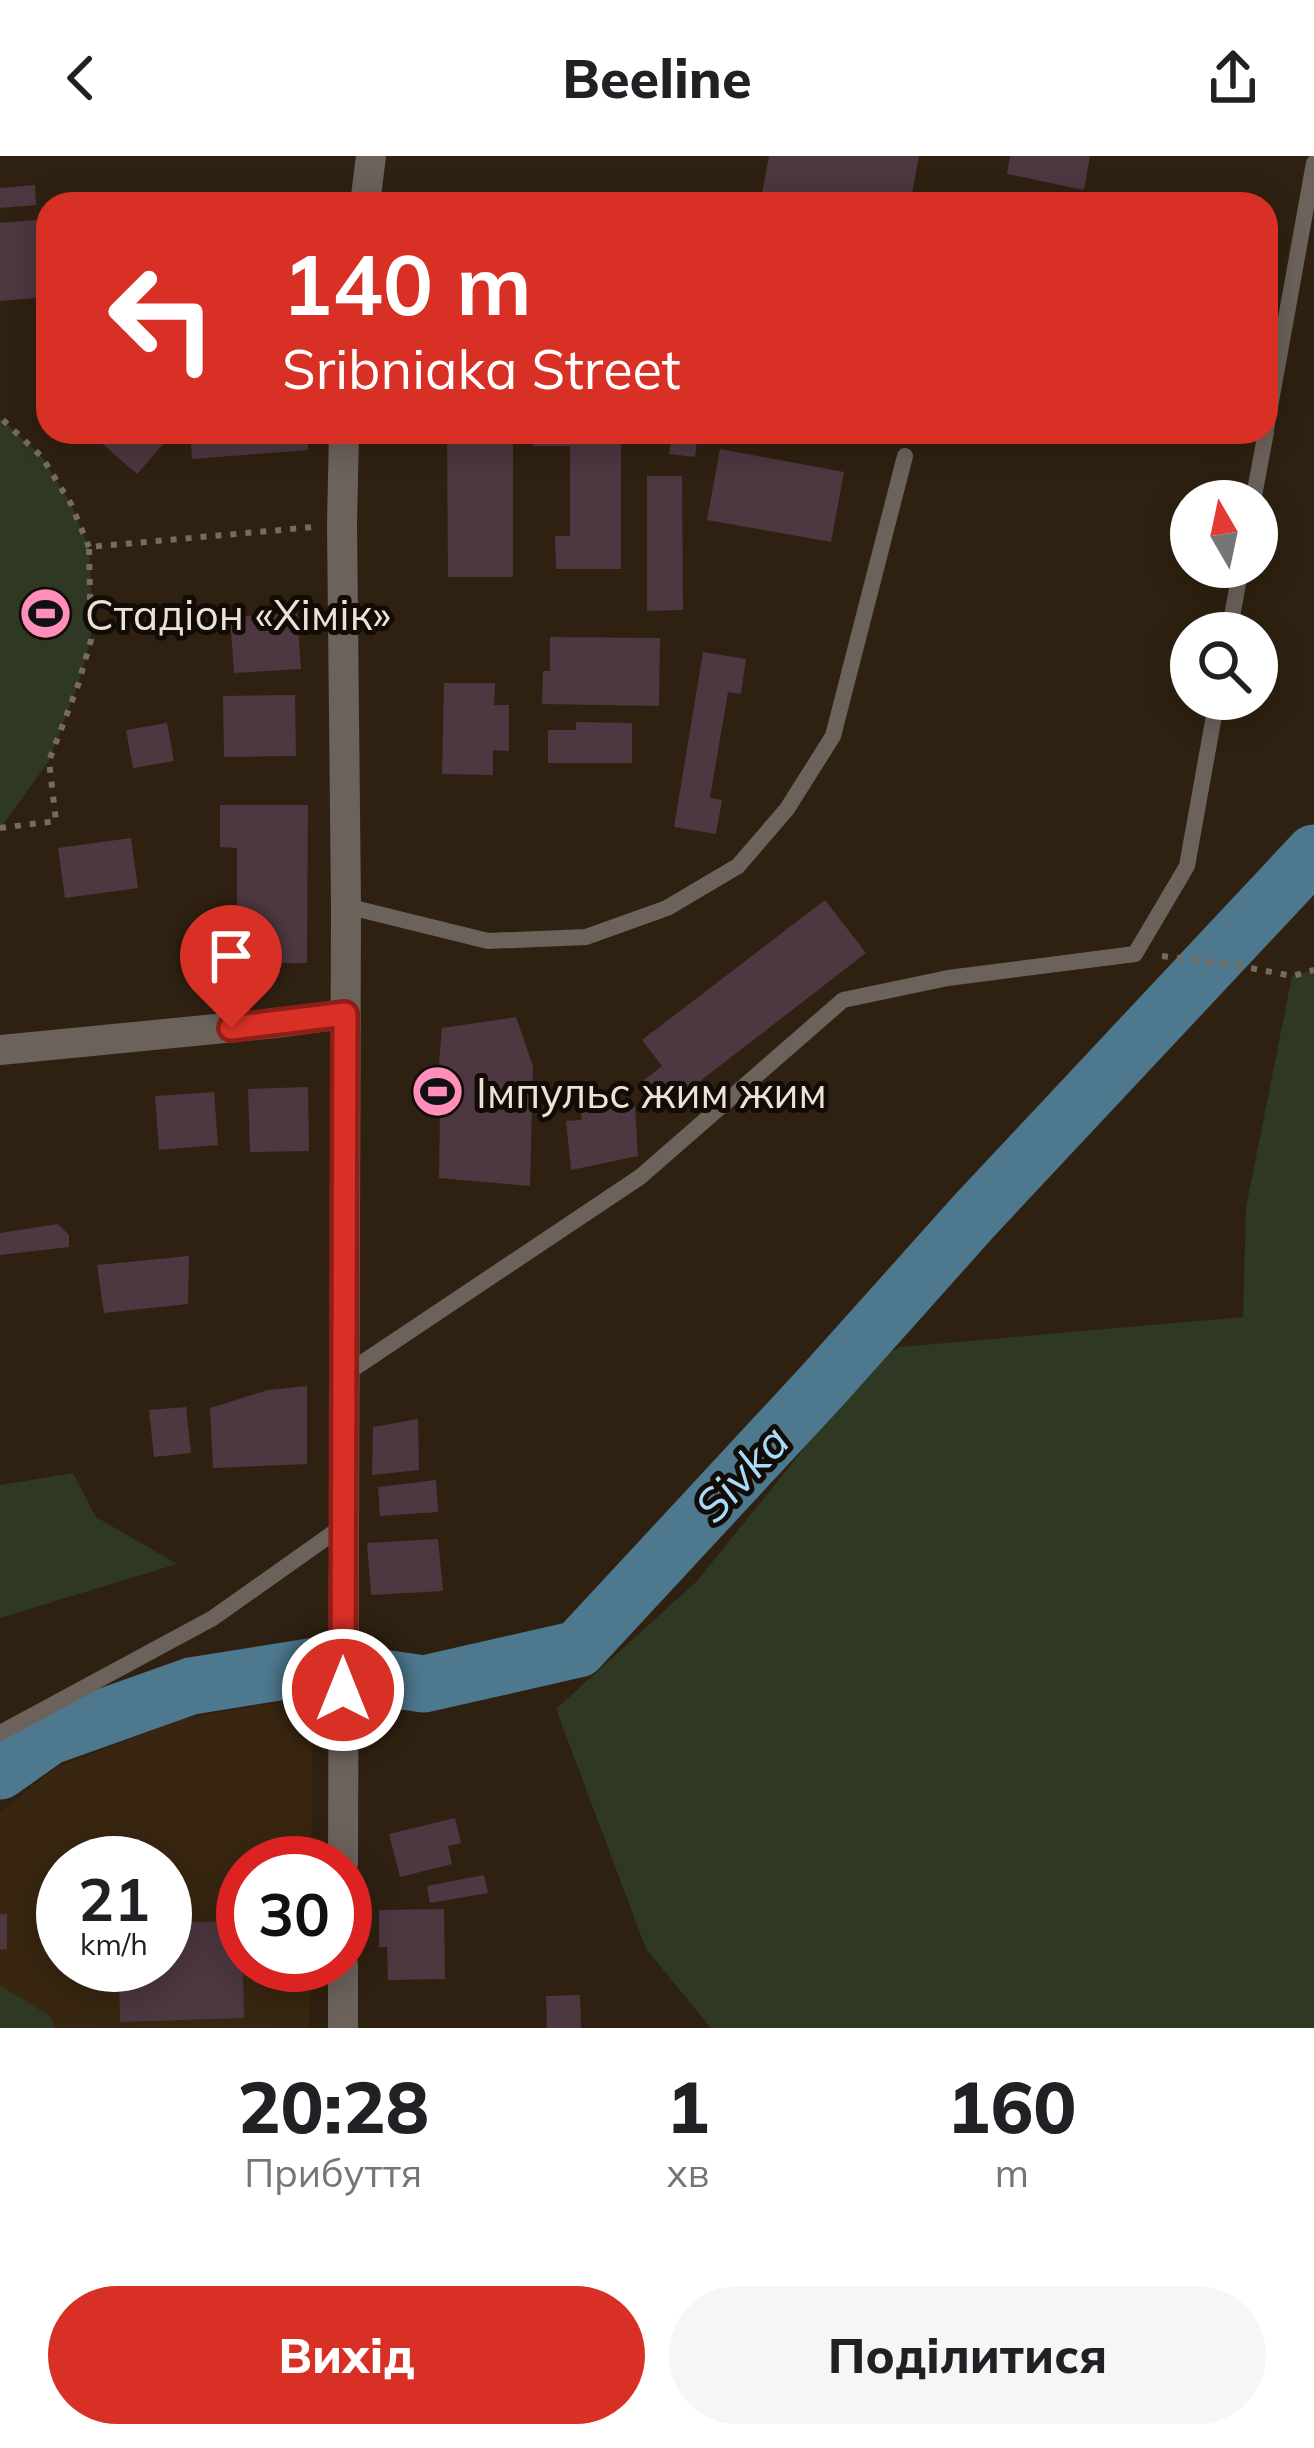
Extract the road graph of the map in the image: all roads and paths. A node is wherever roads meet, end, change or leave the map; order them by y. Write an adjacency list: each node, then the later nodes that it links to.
1 (371, 156): 3 (street)
2 (1314, 163): 4 (lane)
3 (366, 192)
4 (1278, 364)
5 (3, 420): 11 (path)
6 (344, 444): 10 (street)
7 (1264, 444): 9 (lane)
8 (905, 456): 14 (lane)
9 (1257, 480)
10 (341, 524): 11 (path); 14 (street)
11 (89, 548): 13 (path)
12 (1213, 720): 19 (lane)
13 (0, 828)
14 (346, 906): 17 (street)
15 (1192, 959): 16 (path)
16 (1314, 970)
17 (345, 1014): 18 (street); 19 (street)
18 (0, 1050)
19 (344, 1376): 20 (street)
20 (343, 1526): 21 (lane); 22 (street)
21 (0, 1733)
22 (343, 1836)
23 (343, 1992): 24 (street)
24 (343, 2028)

